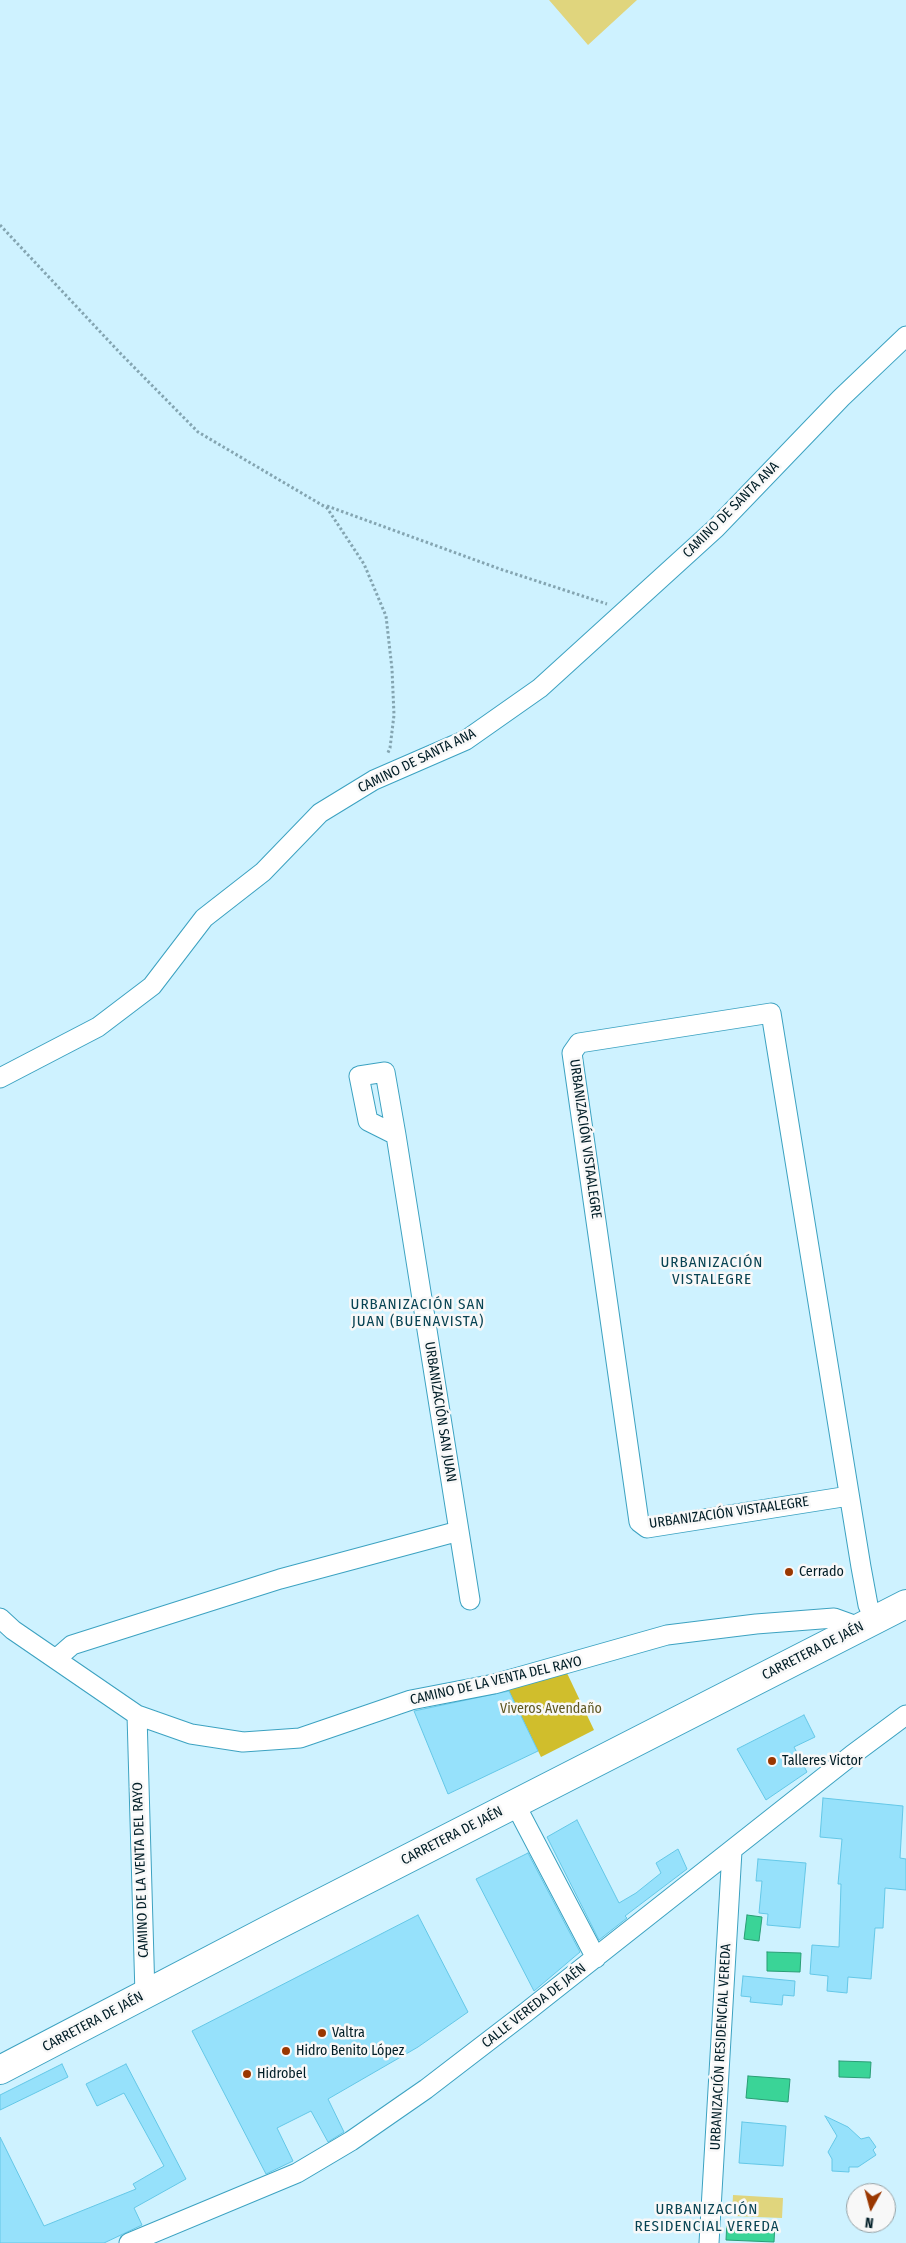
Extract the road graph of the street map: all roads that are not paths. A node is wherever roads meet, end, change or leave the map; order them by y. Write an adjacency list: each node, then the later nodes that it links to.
1 (906, 336): 2 (street, CAMINO DE SANTA ANA)
2 (0, 1078)
3 (396, 1135): 5 (street, URBANIZACIÓN SAN JUAN)
4 (849, 1496): 4 (street, URBANIZACIÓN VISTAALEGRE); 9 (street, URBANIZACIÓN VISTAALEGRE)
5 (459, 1531): 6 (street, URBANIZACIÓN SAN JUAN); 10 (street)
6 (470, 1600)
7 (906, 1604): 9 (highway, CARRETERA DE JAÉN)
8 (0, 1618): 10 (street, CAMINO DE LA VENTA DEL RAYO)
9 (867, 1624): 11 (street, CAMINO DE LA VENTA DEL RAYO); 13 (highway, CARRETERA DE JAÉN)
10 (56, 1659): 11 (street, CAMINO DE LA VENTA DEL RAYO)
11 (137, 1715): 16 (street, CAMINO DE LA VENTA DEL RAYO)
12 (906, 1715): 14 (street, CALLE VEREDA DE JAÉN)
13 (515, 1804): 15 (street); 16 (highway, CARRETERA DE JAÉN)
14 (732, 1851): 15 (street, CALLE VEREDA DE JAÉN); 19 (street, URBANIZACIÓN RESIDENCIAL VEREDA)
15 (596, 1958): 18 (street, CALLE VEREDA DE JAÉN)
16 (145, 1995): 17 (highway, CARRETERA DE JAÉN)
17 (0, 2070)
18 (129, 2243)
19 (709, 2243)

